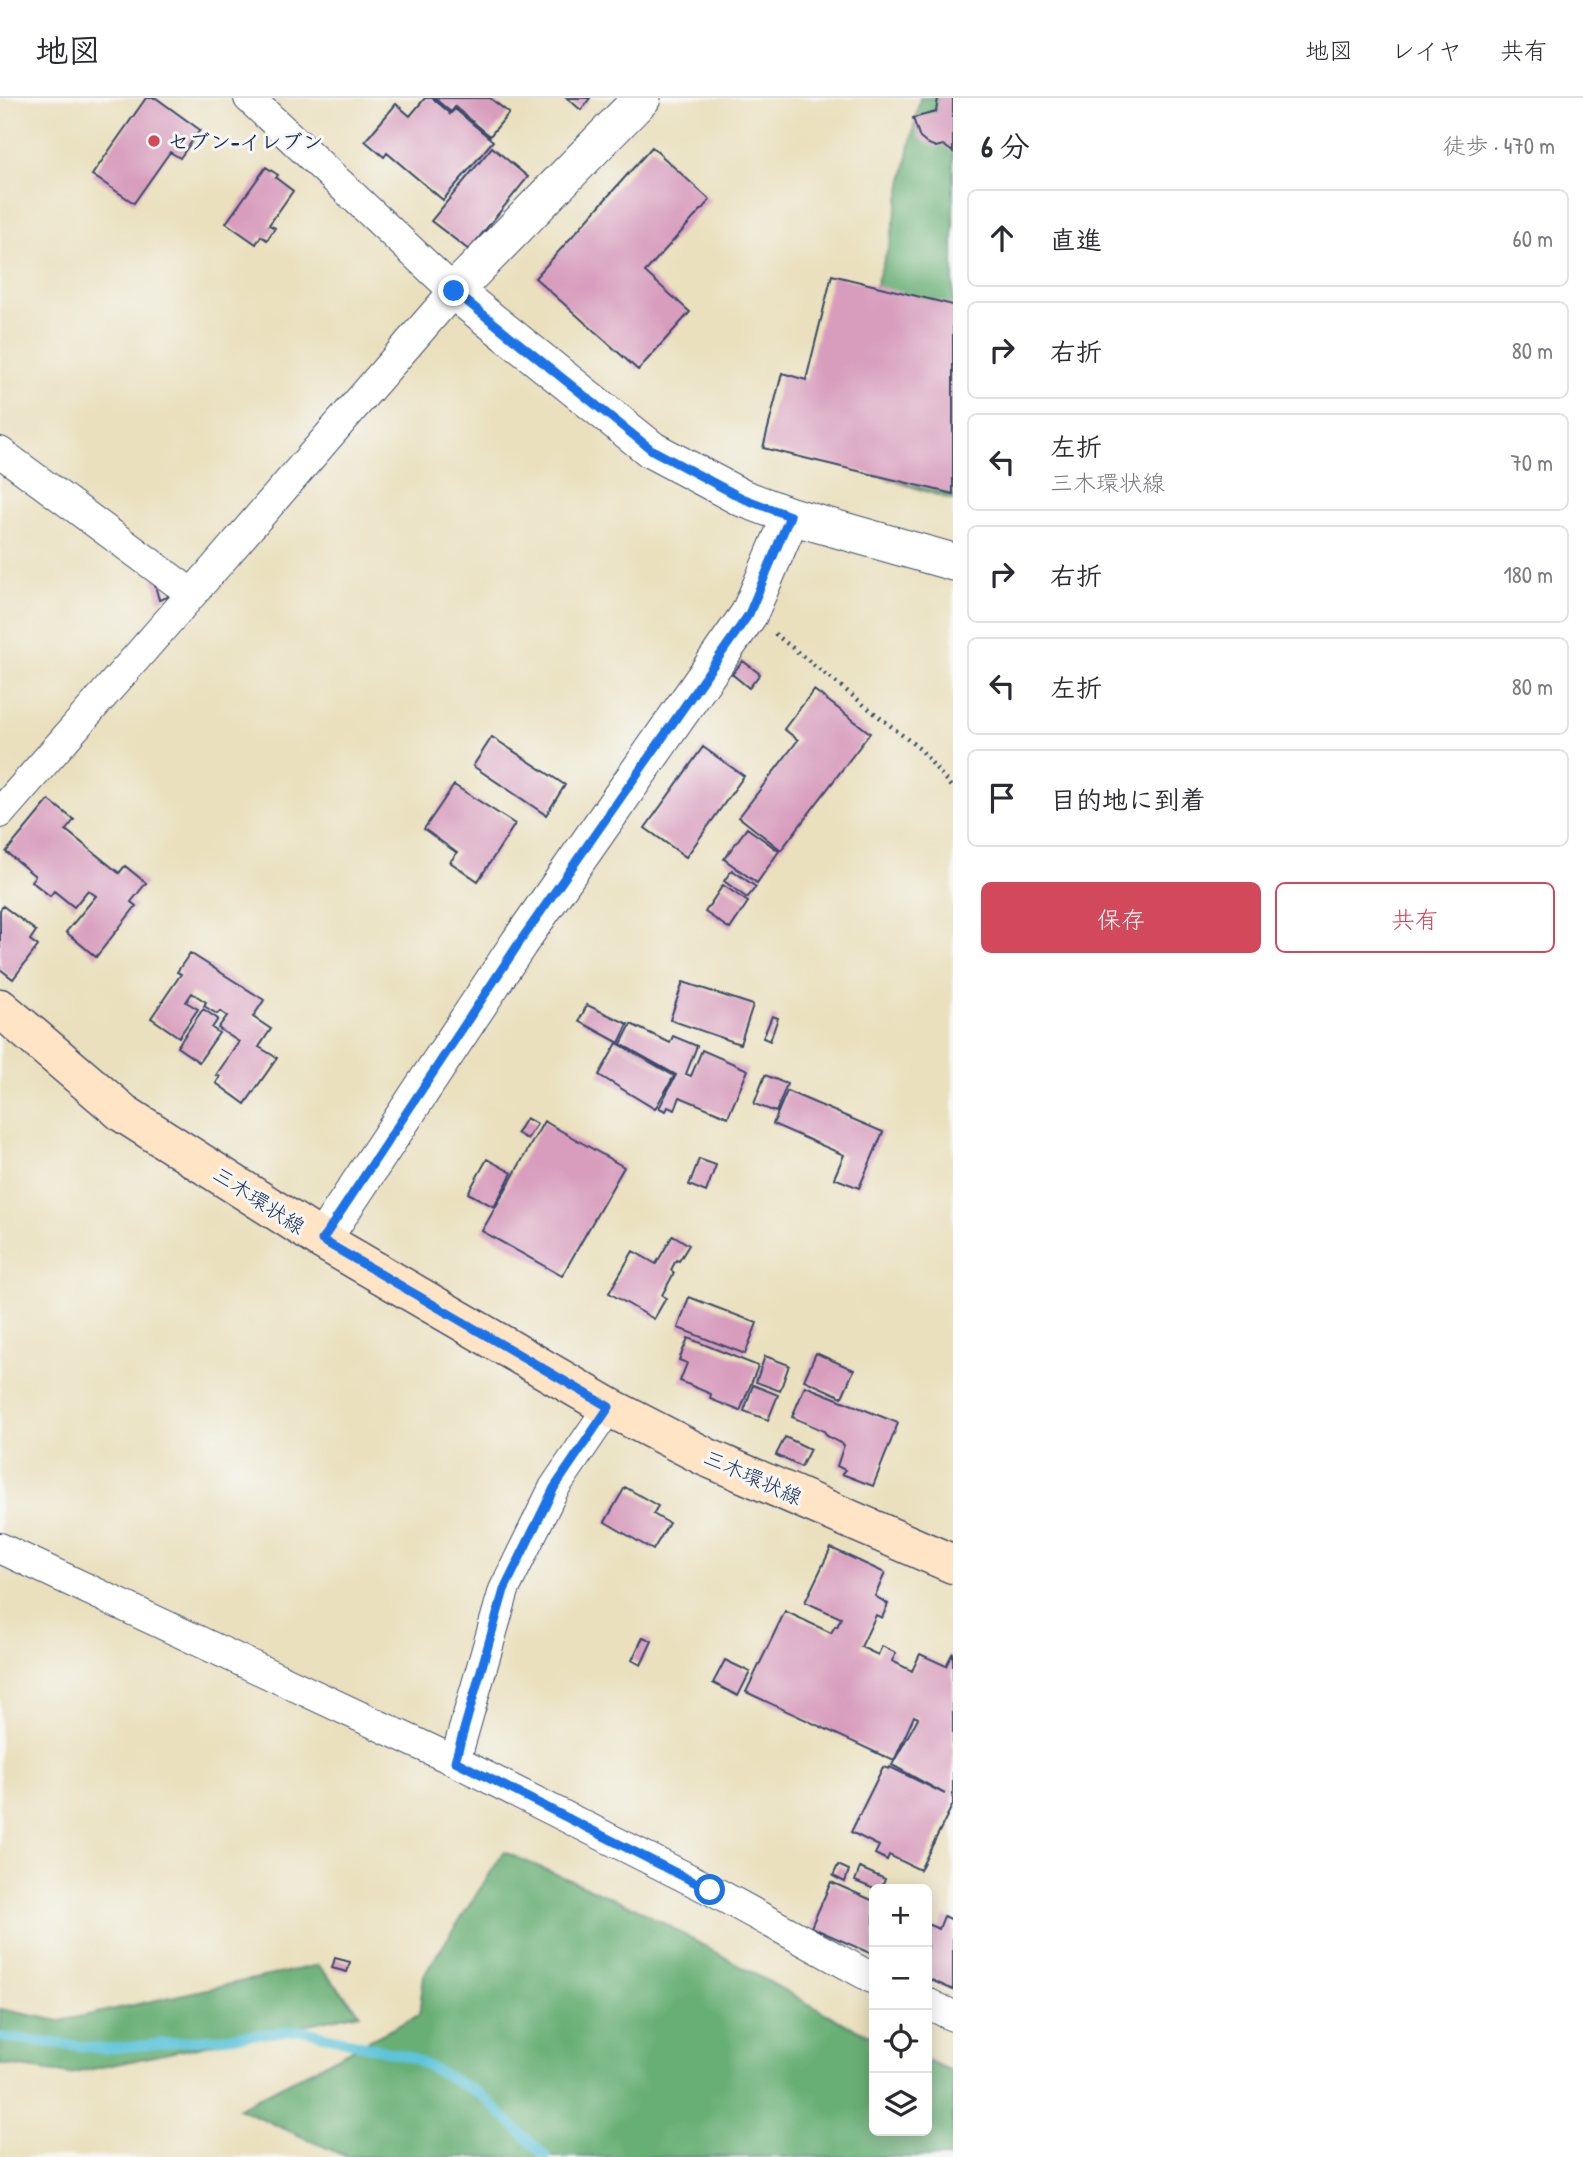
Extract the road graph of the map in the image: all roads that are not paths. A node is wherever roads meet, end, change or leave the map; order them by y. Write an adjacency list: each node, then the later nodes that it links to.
1 (249, 98): 3 (street)
2 (642, 98): 3 (street)
3 (454, 291): 5 (street); 7 (street)
4 (0, 452): 7 (street)
5 (790, 516): 6 (street); 10 (street)
6 (953, 562)
7 (192, 594): 8 (street)
8 (0, 813)
9 (0, 1008): 10 (main road, 三木環状線)
10 (322, 1240): 11 (main road, 三木環状線)
11 (609, 1407): 13 (main road, 三木環状線); 14 (street)
12 (0, 1548): 14 (street)
13 (953, 1564)
14 (455, 1761): 15 (street)
15 (869, 1976)
16 (932, 2006): 17 (street)
17 (953, 2016)

